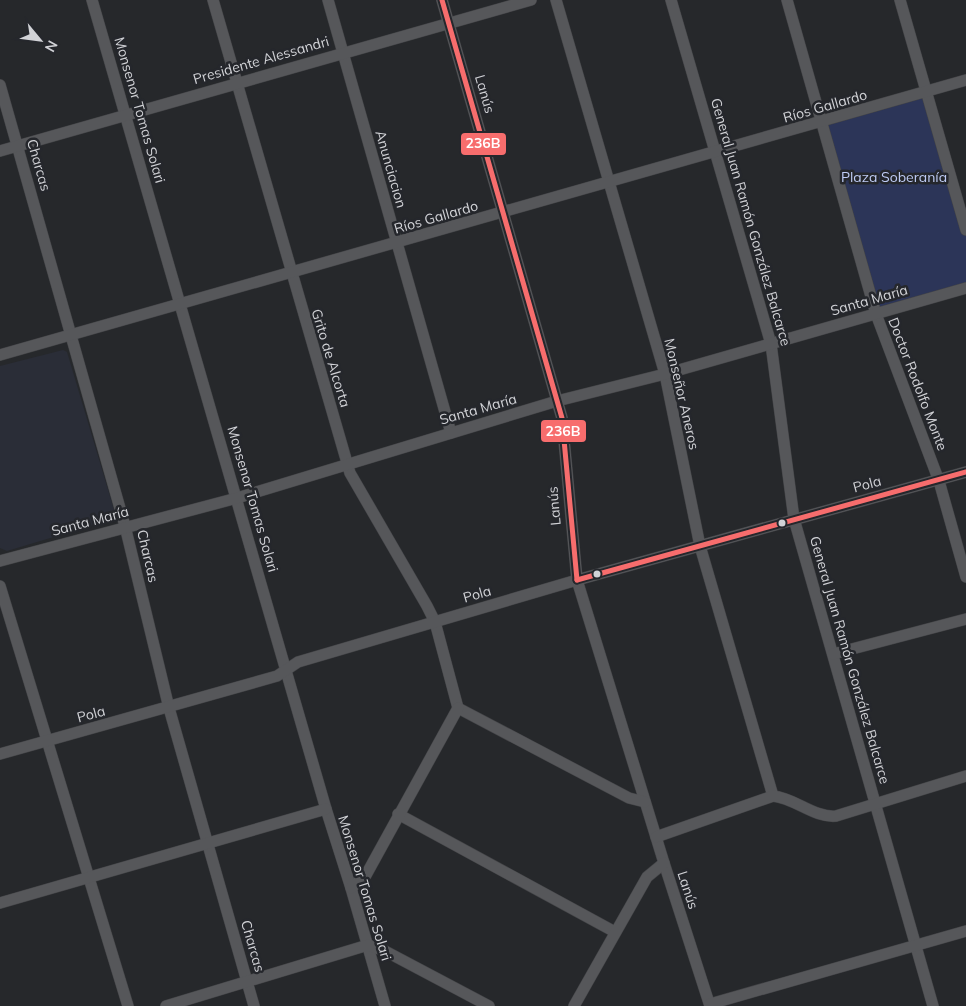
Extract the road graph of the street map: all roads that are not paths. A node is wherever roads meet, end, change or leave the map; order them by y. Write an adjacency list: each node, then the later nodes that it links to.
1 (92, 0): 16 (street, Monsenor Tomas Solari)
2 (213, 0): 13 (street, Grito de Alcorta)
3 (328, 0): 11 (street, Anunciacion)
4 (442, 0): 10 (street, Lanús)
5 (530, 0): 10 (street, Presidente Alessandri)
6 (556, 0): 21 (street, Monseñor Aneros)
7 (671, 0): 20 (street, General Juan Ramón González Balcarce)
8 (787, 0): 17 (street, Doctor Rodolfo Monte)
9 (900, 0): 15 (street)
10 (448, 22): 11 (street, Presidente Alessandri); 22 (street, Lanús)
11 (343, 53): 13 (street, Presidente Alessandri); 24 (street, Anunciacion)
12 (966, 80): 15 (street, Ríos Gallardo)
13 (236, 83): 16 (street, Presidente Alessandri); 25 (street, Grito de Alcorta)
14 (0, 85): 18 (street, Charcas)
15 (927, 92): 17 (street, Ríos Gallardo); 23 (street)
16 (125, 114): 18 (street, Presidente Alessandri); 27 (street, Monsenor Tomas Solari)
17 (822, 123): 20 (street, Ríos Gallardo); 28 (street, Doctor Rodolfo Monte)
18 (17, 146): 19 (street, Presidente Alessandri); 29 (street, Charcas)
19 (0, 151)
20 (715, 152): 21 (street, Ríos Gallardo); 30 (street, General Juan Ramón González Balcarce)
21 (609, 183): 22 (street, Ríos Gallardo); 32 (street, Monseñor Aneros)
22 (504, 214): 24 (street, Ríos Gallardo); 33 (street, Lanús)
23 (966, 230)
24 (397, 244): 25 (street, Ríos Gallardo); 34 (street, Anunciacion)
25 (290, 272): 27 (street, Ríos Gallardo); 35 (street, Grito de Alcorta)
26 (966, 288): 28 (street, Santa María)
27 (182, 305): 29 (street, Ríos Gallardo); 38 (street, Monsenor Tomas Solari)
28 (876, 314): 30 (street, Santa María); 37 (street, Doctor Rodolfo Monte)
29 (71, 335): 31 (street, Ríos Gallardo); 40 (street, Charcas)
30 (771, 344): 32 (street, Santa María); 39 (street, General Juan Ramón González Balcarce)
31 (0, 355)
32 (665, 374): 33 (street, Santa María); 41 (street, Monseñor Aneros)
33 (557, 401): 34 (street, Santa María); 44 (street, Lanús)
34 (451, 433): 35 (street, Santa María)
35 (347, 464): 38 (street, Santa María); 47 (street, Grito de Alcorta)
36 (966, 472): 37 (street, Pola)
37 (939, 481): 39 (street, Pola); 43 (street, Doctor Rodolfo Monte)
38 (237, 498): 40 (street, Santa María); 49 (street, Monsenor Tomas Solari)
39 (794, 519): 41 (street, Pola); 48 (street, General Juan Ramón González Balcarce)
40 (125, 526): 42 (street, Santa María); 50 (street, Charcas)
41 (700, 546): 44 (street, Pola); 55 (street, Monseñor Aneros)
42 (0, 561)
43 (966, 577)
44 (577, 580): 47 (street, Pola); 56 (street, Lanús)
45 (0, 586): 52 (street)
46 (966, 619): 48 (street)
47 (435, 622): 49 (street, Pola); 51 (street, Grito de Alcorta)
48 (833, 654): 57 (street, General Juan Ramón González Balcarce)
49 (286, 670): 50 (street, Pola); 58 (street, Monsenor Tomas Solari)
50 (169, 708): 52 (street, Pola); 61 (street, Charcas)
51 (458, 708): 56 (street); 59 (street)
52 (48, 741): 53 (street, Pola); 63 (street)
53 (0, 754)
54 (966, 776): 57 (street)
55 (773, 796): 57 (street); 60 (street)
56 (645, 802): 60 (street, Lanús)
57 (876, 804): 69 (street, General Juan Ramón González Balcarce)
58 (326, 809): 61 (street); 64 (street, Monsenor Tomas Solari)
59 (398, 814): 64 (street); 67 (street)
60 (656, 837): 62 (street, Lanús)
61 (207, 842): 63 (street); 70 (street, Charcas)
62 (664, 863): 67 (street); 71 (street, Lanús)
63 (90, 877): 65 (street); 72 (street)
64 (351, 888): 68 (street, Monsenor Tomas Solari)
65 (0, 903)
66 (966, 931): 69 (street)
67 (615, 932): 77 (street)
68 (368, 944): 70 (street); 75 (street, Monsenor Tomas Solari); 76 (street)
69 (916, 945): 71 (street); 78 (street, General Juan Ramón González Balcarce)
70 (247, 981): 73 (street); 74 (street, Charcas)
71 (710, 1005)
72 (128, 1006)
73 (166, 1006)
74 (254, 1006)
75 (385, 1006)
76 (489, 1006)
77 (574, 1006)
78 (933, 1006)

